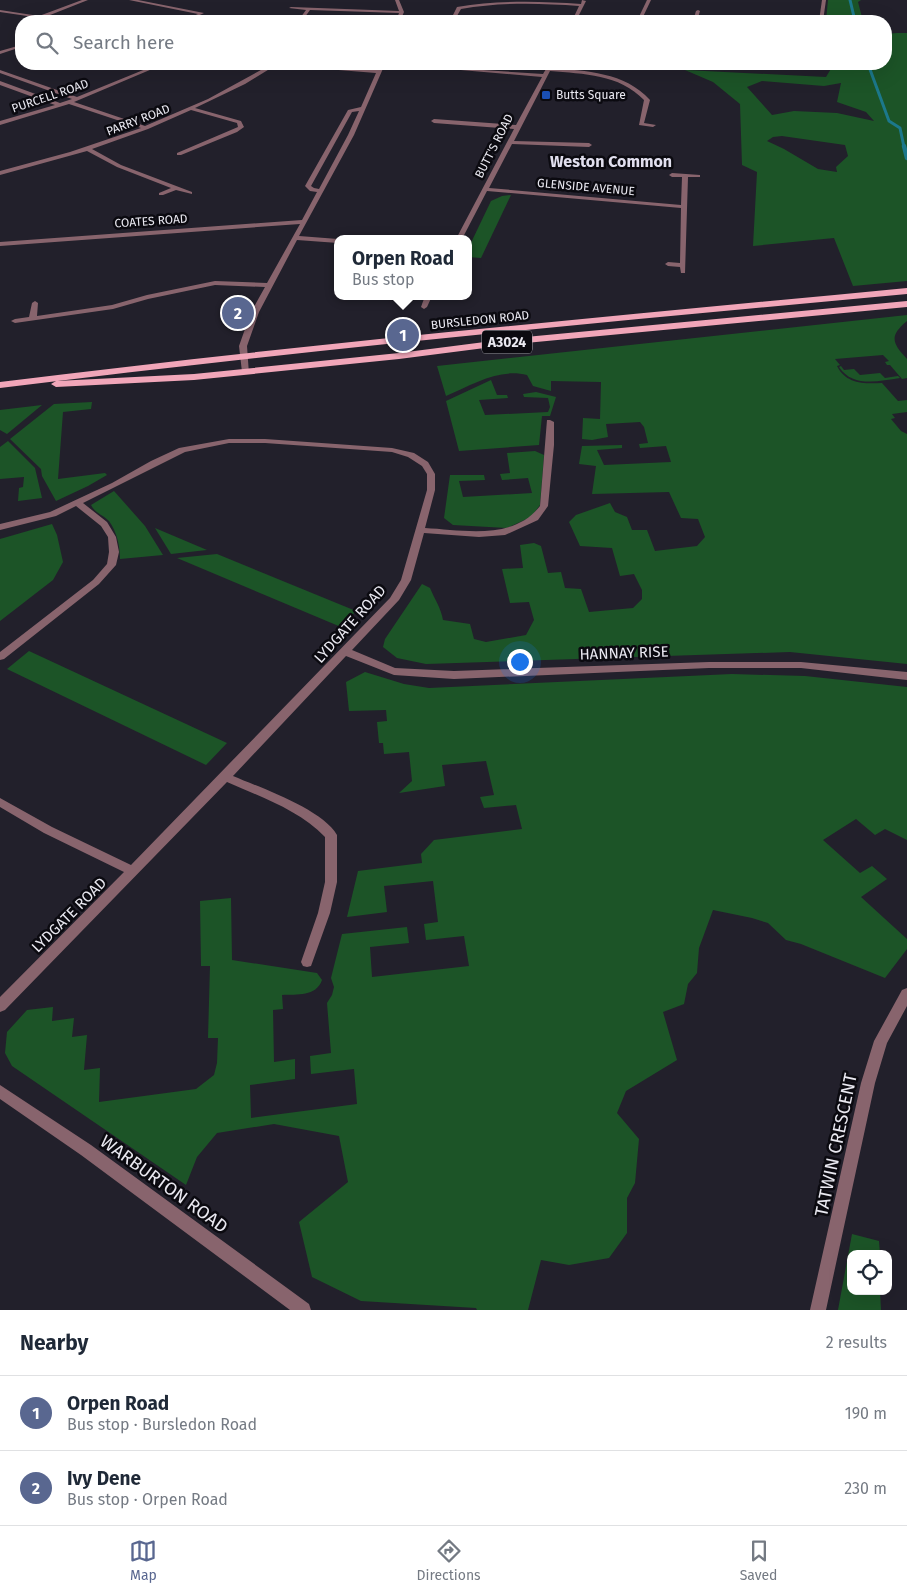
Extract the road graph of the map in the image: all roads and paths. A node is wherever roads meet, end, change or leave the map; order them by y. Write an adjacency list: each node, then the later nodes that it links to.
1 (86, 0): 13 (street)
2 (131, 0): 14 (street)
3 (397, 0): 10 (street)
4 (649, 0): 19 (street)
5 (824, 0): 21 (street)
6 (584, 2): 17 (street); 18 (street)
7 (291, 8): 8 (street)
8 (309, 9): 10 (street); 15 (street)
9 (0, 10): 12 (street)
10 (402, 12): 16 (street)
11 (698, 12): 20 (street)
12 (25, 15)
13 (48, 15)
14 (199, 15)
15 (304, 15)
16 (401, 15)
17 (456, 15)
18 (577, 15)
19 (642, 15)
20 (697, 15)
21 (822, 15)
22 (15, 48): 23 (street)
23 (0, 53)
24 (148, 70): 36 (street, PURCELL ROAD)
25 (266, 70): 40 (street, PARRY ROAD)
26 (341, 70): 32 (street)
27 (465, 70): 34 (street)
28 (547, 70): 34 (street, BUTT'S ROAD)
29 (567, 70): 44 (street)
30 (819, 70): 33 (street)
31 (0, 72): 36 (street)
32 (380, 72): 39 (street)
33 (819, 74)
34 (544, 76): 47 (street, BUTT'S ROAD)
35 (0, 83): 38 (street)
36 (77, 99): 37 (street, PURCELL ROAD)
37 (70, 102): 38 (street, PURCELL ROAD); 46 (street)
38 (61, 105): 43 (street, PURCELL ROAD)
39 (364, 108): 58 (street); 58 (street)
40 (192, 109): 46 (street, PARRY ROAD); 51 (street)
41 (439, 114): 42 (street)
42 (434, 121): 45 (street); 47 (street)
43 (0, 123)
44 (653, 125)
45 (431, 127)
46 (146, 128): 50 (street, PARRY ROAD)
47 (516, 128): 48 (street, BUTT'S ROAD)
48 (509, 142): 49 (street); 57 (street, BUTT'S ROAD)
49 (589, 144)
50 (88, 149): 52 (street, PARRY ROAD); 56 (street)
51 (179, 154)
52 (0, 173)
53 (672, 175): 54 (street)
54 (686, 176): 55 (street); 61 (street)
55 (698, 176)
56 (175, 188): 59 (street); 60 (street)
57 (485, 189): 61 (street, GLENSIDE AVENUE); 63 (street, BUTT'S ROAD)
58 (321, 191): 62 (street)
59 (190, 193)
60 (161, 194)
61 (685, 207): 67 (street)
62 (304, 222): 64 (street); 66 (street, COATES ROAD)
63 (461, 235)
64 (295, 238): 65 (street); 68 (street)
65 (334, 241)
66 (0, 244)
67 (668, 264)
68 (270, 285): 74 (street); 76 (street)
69 (907, 291): 76 (main road, BURSLEDON ROAD / A3024)
70 (427, 300): 73 (street)
71 (35, 302): 74 (street)
72 (907, 304): 77 (main road, BURSLEDON ROAD / A3024)
73 (424, 307)
74 (33, 317): 75 (street)
75 (15, 321)
76 (244, 358): 77 (street); 78 (main road, BURSLEDON ROAD / A3024)
77 (246, 372): 78 (main road, BURSLEDON ROAD / A3024)
78 (26, 383): 79 (main road, BURSLEDON ROAD / A3024)
79 (0, 385)
80 (550, 422): 83 (street)
81 (77, 503): 82 (street, LYDGATE ROAD); 83 (street, LYDGATE ROAD); 85 (street)
82 (0, 527)
83 (419, 530): 84 (street, LYDGATE ROAD)
84 (346, 652): 86 (street, HANNAY RISE); 87 (street, LYDGATE ROAD)
85 (0, 657)
86 (907, 676)
87 (225, 777): 89 (street, LYDGATE ROAD); 90 (street)
88 (0, 802): 89 (street)
89 (133, 871): 92 (street, LYDGATE ROAD)
90 (307, 962)
91 (907, 994): 95 (street, TATWIN CRESCENT)
92 (0, 1006)
93 (0, 1091): 94 (street, WARBURTON ROAD)
94 (303, 1310)
95 (818, 1310)

